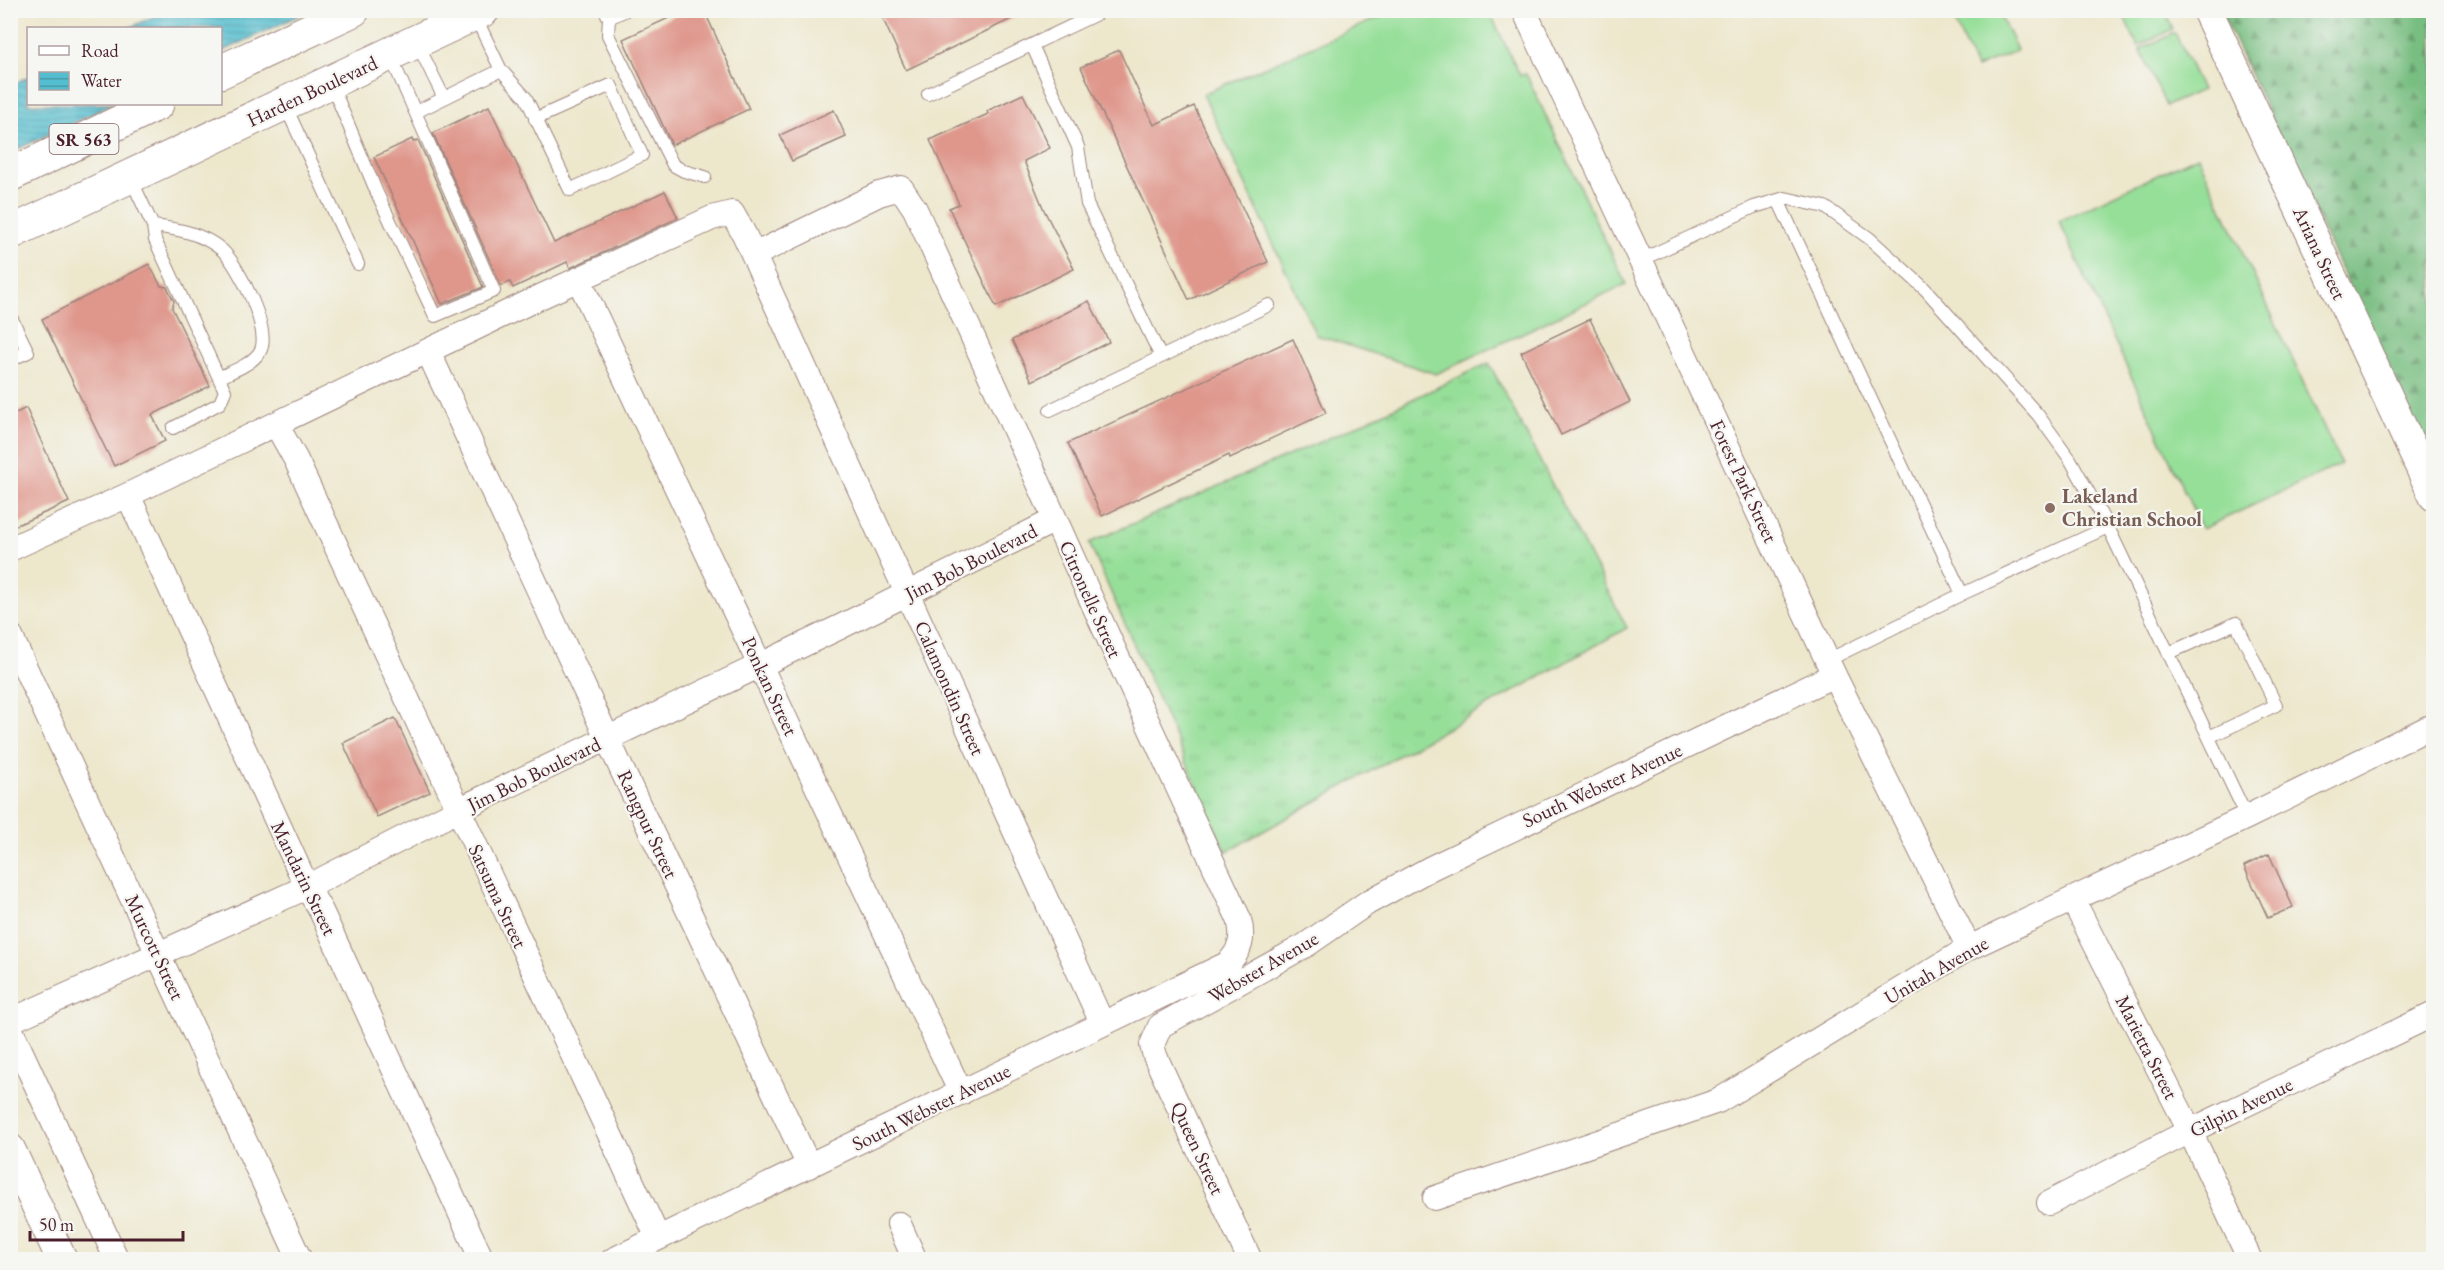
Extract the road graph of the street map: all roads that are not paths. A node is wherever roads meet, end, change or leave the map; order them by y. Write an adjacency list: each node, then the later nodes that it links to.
1 (353, 10): 11 (main road)
2 (626, 10): 7 (lane)
3 (1105, 10): 8 (lane)
4 (1524, 10): 26 (street, Forest Park Street)
5 (2207, 10): 39 (street, Ariana Street)
6 (479, 13): 9 (main road, Harden Boulevard / SR 563); 10 (lane)
7 (607, 14): 21 (lane)
8 (1032, 45): 13 (lane); 32 (lane)
9 (403, 48): 12 (main road, Harden Boulevard / SR 563); 14 (lane); 17 (lane)
10 (501, 70): 14 (lane); 18 (lane)
11 (222, 71)
12 (331, 82): 15 (main road, Harden Boulevard / SR 563); 17 (lane)
13 (928, 94)
14 (444, 98): 17 (lane)
15 (285, 104): 20 (main road, Harden Boulevard / SR 563); 27 (lane)
16 (155, 105): 19 (main road, SR 563)
17 (416, 112)
18 (535, 119): 18 (lane)
19 (10, 175)
20 (130, 177): 23 (lane); 24 (main road, Harden Boulevard / SR 563)
21 (705, 177)
22 (1778, 200): 26 (lane); 41 (lane); 44 (lane)
23 (153, 226): 34 (lane); 34 (lane)
24 (10, 233)
25 (754, 255): 28 (street, Calamondin Street); 40 (street, Citronelle Street); 43 (street, Calamondin Street)
26 (1641, 260): 48 (street, Forest Park Street)
27 (358, 264)
28 (579, 280): 31 (street); 47 (street, Ponkan Street)
29 (1269, 305): 32 (lane)
30 (10, 315): 33 (lane)
31 (428, 351): 36 (street); 51 (street, Rangpur Street)
32 (1161, 357): 35 (lane)
33 (10, 360)
34 (220, 377): 37 (lane)
35 (1050, 410)
36 (276, 424): 38 (street); 52 (street, Satsuma Street)
37 (173, 428)
38 (128, 495): 42 (street); 54 (street, Mandarin Street)
39 (2433, 496)
40 (1055, 520): 43 (street, Jim Bob Boulevard); 57 (street, Citronelle Street)
41 (2108, 527): 44 (lane); 46 (lane)
42 (10, 549)
43 (908, 594): 47 (street, Jim Bob Boulevard); 62 (street, Calamondin Street)
44 (1962, 594): 48 (lane)
45 (10, 635): 59 (street, Murcott Street)
46 (2169, 653): 50 (lane); 50 (lane)
47 (759, 666): 51 (street, Jim Bob Boulevard); 65 (street, Ponkan Street)
48 (1831, 668): 55 (street, South Webster Avenue); 58 (street, Forest Park Street)
49 (2433, 725): 53 (street, Unitah Avenue)
50 (2209, 737): 53 (lane)
51 (608, 738): 52 (street, Jim Bob Boulevard); 68 (street, Rangpur Street)
52 (458, 810): 54 (street, Jim Bob Boulevard); 72 (street, Satsuma Street)
53 (2247, 817): 56 (street, Unitah Avenue)
54 (307, 887): 59 (street, Jim Bob Boulevard); 76 (street, Mandarin Street)
55 (1372, 900): 64 (street, Webster Avenue)
56 (2073, 900): 58 (street, Unitah Avenue); 66 (street, Marietta Street)
57 (1241, 945): 62 (street, South Webster Avenue)
58 (1969, 948): 69 (street, Unitah Avenue)
59 (159, 955): 61 (street, Jim Bob Boulevard); 75 (street, Murcott Street)
60 (2433, 1014): 66 (street, Gilpin Avenue)
61 (10, 1021)
62 (1102, 1023): 65 (street, South Webster Avenue)
63 (10, 1028): 74 (street)
64 (1155, 1034): 79 (street, Queen Street)
65 (961, 1093): 68 (street, South Webster Avenue)
66 (2190, 1131): 70 (street, Gilpin Avenue); 80 (street, Marietta Street)
67 (10, 1149): 73 (street)
68 (809, 1166): 72 (street, South Webster Avenue)
69 (1435, 1198)
70 (2049, 1203)
71 (899, 1224): 78 (street)
72 (658, 1238): 77 (street, South Webster Avenue)
73 (62, 1260)
74 (117, 1260)
75 (300, 1260)
76 (482, 1260)
77 (613, 1260)
78 (915, 1260)
79 (1250, 1260)
80 (2250, 1260)

